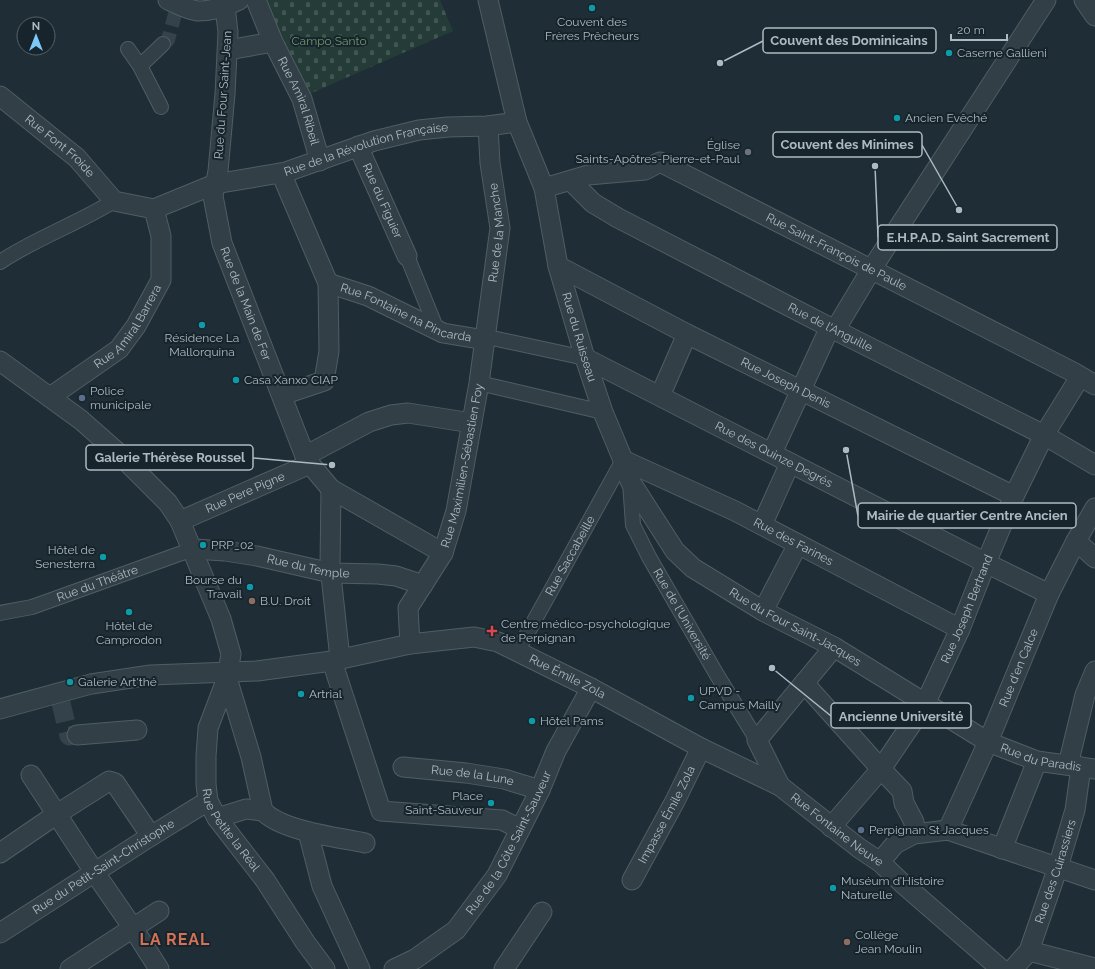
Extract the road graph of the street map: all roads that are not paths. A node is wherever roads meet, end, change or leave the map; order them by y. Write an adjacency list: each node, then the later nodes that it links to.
1 (256, 0): 8 (street, Rue Amiral Ribeil)
2 (488, 0): 15 (street, Rue du Ruisseau)
3 (1046, 0): 28 (street)
4 (1084, 0): 7 (street)
5 (232, 3): 6 (street); 11 (street, Rue du Four Saint-Jean)
6 (173, 6)
7 (1095, 16)
8 (273, 42): 11 (street, Rue Amiral Ribeil); 18 (street, Rue Amiral Ribeil)
9 (163, 44): 12 (street)
10 (128, 49): 12 (street)
11 (228, 50): 21 (street, Rue du Four Saint-Jean)
12 (140, 66): 14 (street)
13 (0, 96): 23 (street, Rue Font Froide)
14 (161, 107)
15 (517, 122): 16 (street, Rue de la Révolution Française); 22 (street, Rue du Ruisseau)
16 (488, 126): 17 (street, Rue de la Révolution Française); 33 (street, Rue de la Manche)
17 (358, 146): 18 (street, Rue de la Révolution Française); 25 (street, Rue du Figuier)
18 (320, 161): 19 (street, Rue de la Révolution Française)
19 (281, 173): 21 (street, Rue de la Révolution Française); 29 (street)
20 (571, 181): 22 (street); 28 (street, Rue Saint-François de Paule); 30 (street, Rue de l'Anguille)
21 (215, 184): 24 (street, Rue de la Révolution Française); 39 (street, Rue de la Main de Fer)
22 (544, 188): 27 (street, Rue du Ruisseau)
23 (114, 201): 24 (street); 26 (street)
24 (154, 209): 41 (street, Rue Amiral Barrera)
25 (407, 256): 31 (street)
26 (0, 262)
27 (558, 266): 32 (street, Rue Joseph Denis); 34 (street, Rue du Ruisseau)
28 (871, 270): 30 (street); 36 (street, Rue Saint-François de Paule)
29 (328, 283): 31 (street, Rue Fontaine na Pincarda); 39 (street)
30 (833, 329): 38 (street); 44 (street, Rue de l'Anguille)
31 (437, 330): 33 (street, Rue Fontaine na Pincarda)
32 (687, 334): 38 (street, Rue Joseph Denis); 40 (street)
33 (485, 340): 34 (street); 37 (street, Rue Maximilien-Sébastien Foy)
34 (585, 358): 40 (street, Rue des Quinze Degrés); 42 (street, Rue du Ruisseau)
35 (0, 360): 41 (street)
36 (1089, 378): 44 (street, Rue Joseph Bertrand)
37 (479, 383): 42 (street); 43 (street, Rue Maximilien-Sébastien Foy)
38 (800, 391): 45 (street); 52 (street, Rue Joseph Denis)
39 (282, 396): 46 (street, Rue de la Main de Fer)
40 (660, 396): 45 (street, Rue des Quinze Degrés)
41 (50, 397): 54 (street)
42 (603, 412): 47 (street, Rue du Ruisseau)
43 (472, 423): 46 (street, Rue Pere Pigne); 59 (street, Rue Maximilien-Sébastien Foy)
44 (1044, 435): 49 (street, Rue de l'Anguille); 52 (street, Rue Joseph Bertrand)
45 (772, 453): 48 (street, Rue des Quinze Degrés)
46 (308, 460): 51 (street, Rue de la Main de Fer); 54 (street, Rue Pere Pigne)
47 (623, 460): 50 (street, Rue du Ruisseau); 55 (street, Rue des Farines); 70 (street, Rue Saccabeille)
48 (790, 463): 55 (street); 61 (street, Rue des Quinze Degrés)
49 (1095, 465)
50 (630, 482): 65 (street, Rue du Four Saint-Jacques); 80 (street, Rue de l'Université)
51 (331, 489): 59 (street); 62 (street)
52 (1014, 496): 61 (street, Rue Joseph Bertrand)
53 (1095, 508): 56 (street, Rue d'en Calce)
54 (180, 521): 58 (street)
55 (762, 525): 57 (street, Rue des Farines)
56 (1076, 540): 60 (street); 64 (street, Rue d'en Calce)
57 (798, 544): 65 (street); 67 (street, Rue des Farines)
58 (193, 549): 62 (street, Rue du Temple); 66 (street, Rue du Théâtre); 73 (street)
59 (443, 553): 63 (street, Rue Maximilien-Sébastien Foy)
60 (1095, 558)
61 (986, 563): 64 (street, Rue des Quinze Degrés); 67 (street, Rue Joseph Bertrand)
62 (331, 573): 63 (street, Rue du Temple); 71 (street)
63 (423, 585): 68 (street, Rue Maximilien-Sébastien Foy)
64 (1049, 594): 81 (street, Rue d'en Calce)
65 (763, 611): 69 (street, Rue du Four Saint-Jacques)
66 (0, 613)
67 (960, 629): 76 (street, Rue Joseph Bertrand)
68 (410, 644): 70 (street, Rue Émile Zola); 71 (street, Rue Émile Zola)
69 (834, 647): 74 (street); 76 (street, Rue du Four Saint-Jacques)
70 (517, 652): 75 (street, Rue Émile Zola)
71 (336, 660): 73 (street, Rue Émile Zola); 95 (street)
72 (1095, 671): 85 (street, Rue des Cuirassiers)
73 (227, 674): 77 (street, Rue Émile Zola); 90 (street, Rue Petite la Réal); 91 (street)
74 (804, 683): 80 (street); 86 (street)
75 (591, 688): 82 (street, Rue Émile Zola); 89 (street, Rue de la Côte Saint-Sauveur)
76 (925, 704): 81 (street, Rue du Four Saint-Jacques); 86 (street, Rue Joseph Bertrand)
77 (0, 710)
78 (137, 730): 79 (street)
79 (77, 735)
80 (757, 740): 88 (street)
81 (988, 742): 83 (street, Rue du Paradis); 96 (street, Rue d'en Calce)
82 (701, 748): 88 (street, Rue Émile Zola); 106 (street, Impasse Émile Zola)
83 (1037, 761): 85 (street, Rue du Paradis); 101 (street)
84 (403, 767): 89 (street, Rue de la Lune)
85 (1081, 767): 104 (street, Rue des Cuirassiers)
86 (881, 769): 94 (street, Rue Joseph Bertrand); 98 (street)
87 (31, 775): 92 (street)
88 (780, 786): 94 (street, Rue Fontaine Neuve)
89 (540, 790): 95 (street, Rue de la Côte Saint-Sauveur)
90 (208, 801): 93 (street, Rue Petite la Réal); 99 (street, Rue du Petit-Saint-Christophe)
91 (263, 811): 93 (street); 97 (street)
92 (57, 814): 99 (street); 102 (street); 105 (street)
93 (217, 818): 117 (street, Rue Petite la Réal)
94 (831, 827): 103 (street, Rue Fontaine Neuve)
95 (520, 828): 113 (street, Rue de la Côte Saint-Sauveur)
96 (948, 830): 98 (street); 101 (street)
97 (308, 832): 100 (street); 118 (street)
98 (914, 834): 103 (street)
99 (151, 836): 105 (street, Rue du Petit-Saint-Christophe)
100 (365, 843)
101 (1002, 848): 104 (street)
102 (1, 851)
103 (880, 862): 121 (street, Rue Fontaine Neuve)
104 (1058, 867): 107 (street); 112 (street, Rue des Cuirassiers)
105 (95, 873): 110 (street); 111 (street, Rue du Petit-Saint-Christophe)
106 (632, 880)
107 (1095, 880)
108 (159, 911): 110 (street)
109 (542, 912): 120 (street)
110 (133, 928): 115 (street); 116 (street)
111 (0, 934)
112 (1026, 962): 114 (street)
113 (421, 964): 119 (street, Rue de la Côte Saint-Sauveur)
114 (1095, 968)
115 (70, 969)
116 (159, 969)
117 (325, 969)
118 (360, 969)
119 (394, 969)
120 (504, 969)
121 (1001, 969)

